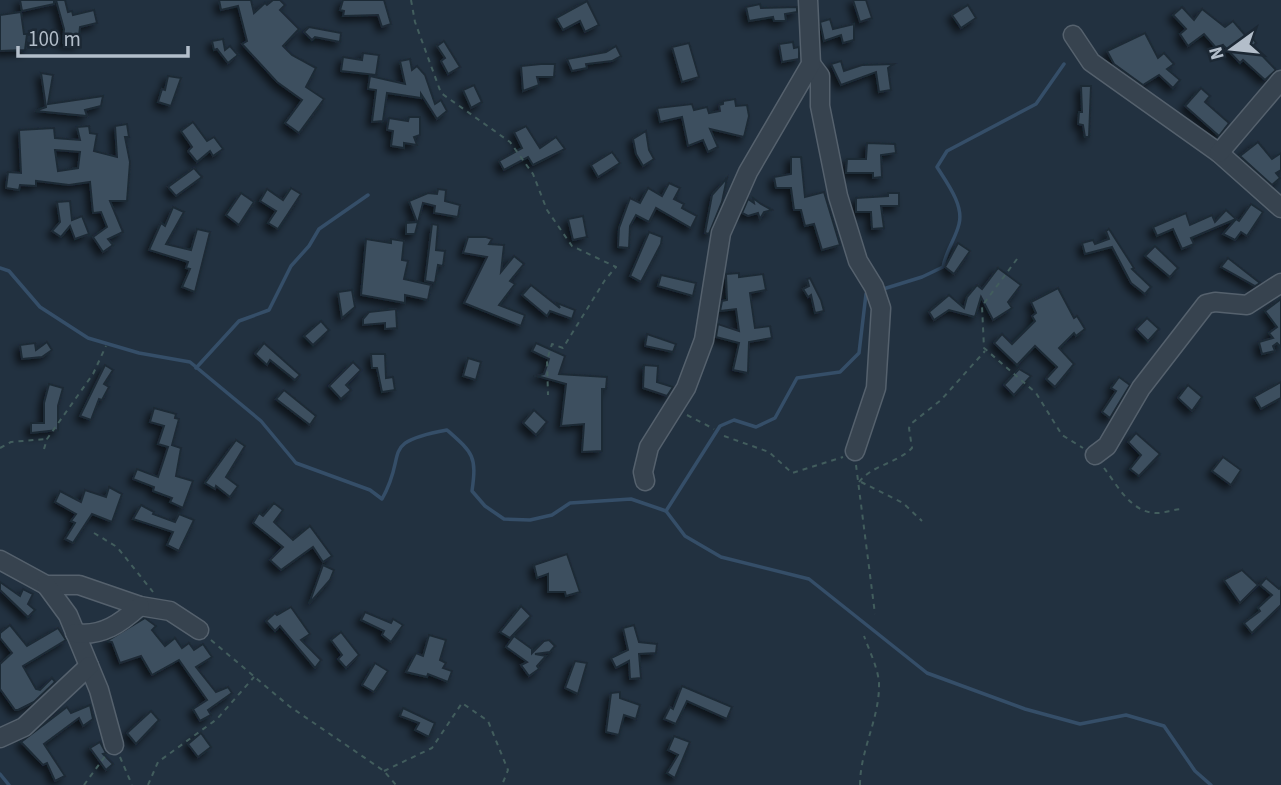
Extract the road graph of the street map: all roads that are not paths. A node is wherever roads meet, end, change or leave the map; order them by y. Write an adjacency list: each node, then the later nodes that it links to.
1 (808, 0): 3 (street)
2 (1073, 35): 5 (street)
3 (811, 64): 8 (street); 10 (street)
4 (1281, 80): 5 (street)
5 (1219, 153): 6 (street)
6 (1281, 208)
7 (1281, 283): 9 (street)
8 (855, 452)
9 (1095, 455)
10 (645, 481)
11 (0, 560): 12 (street)
12 (46, 585): 13 (street); 15 (street)
13 (140, 606): 14 (street); 15 (street)
14 (199, 630)
15 (75, 633): 16 (street)
16 (89, 666): 17 (street); 18 (street)
17 (0, 738)
18 (114, 745)

